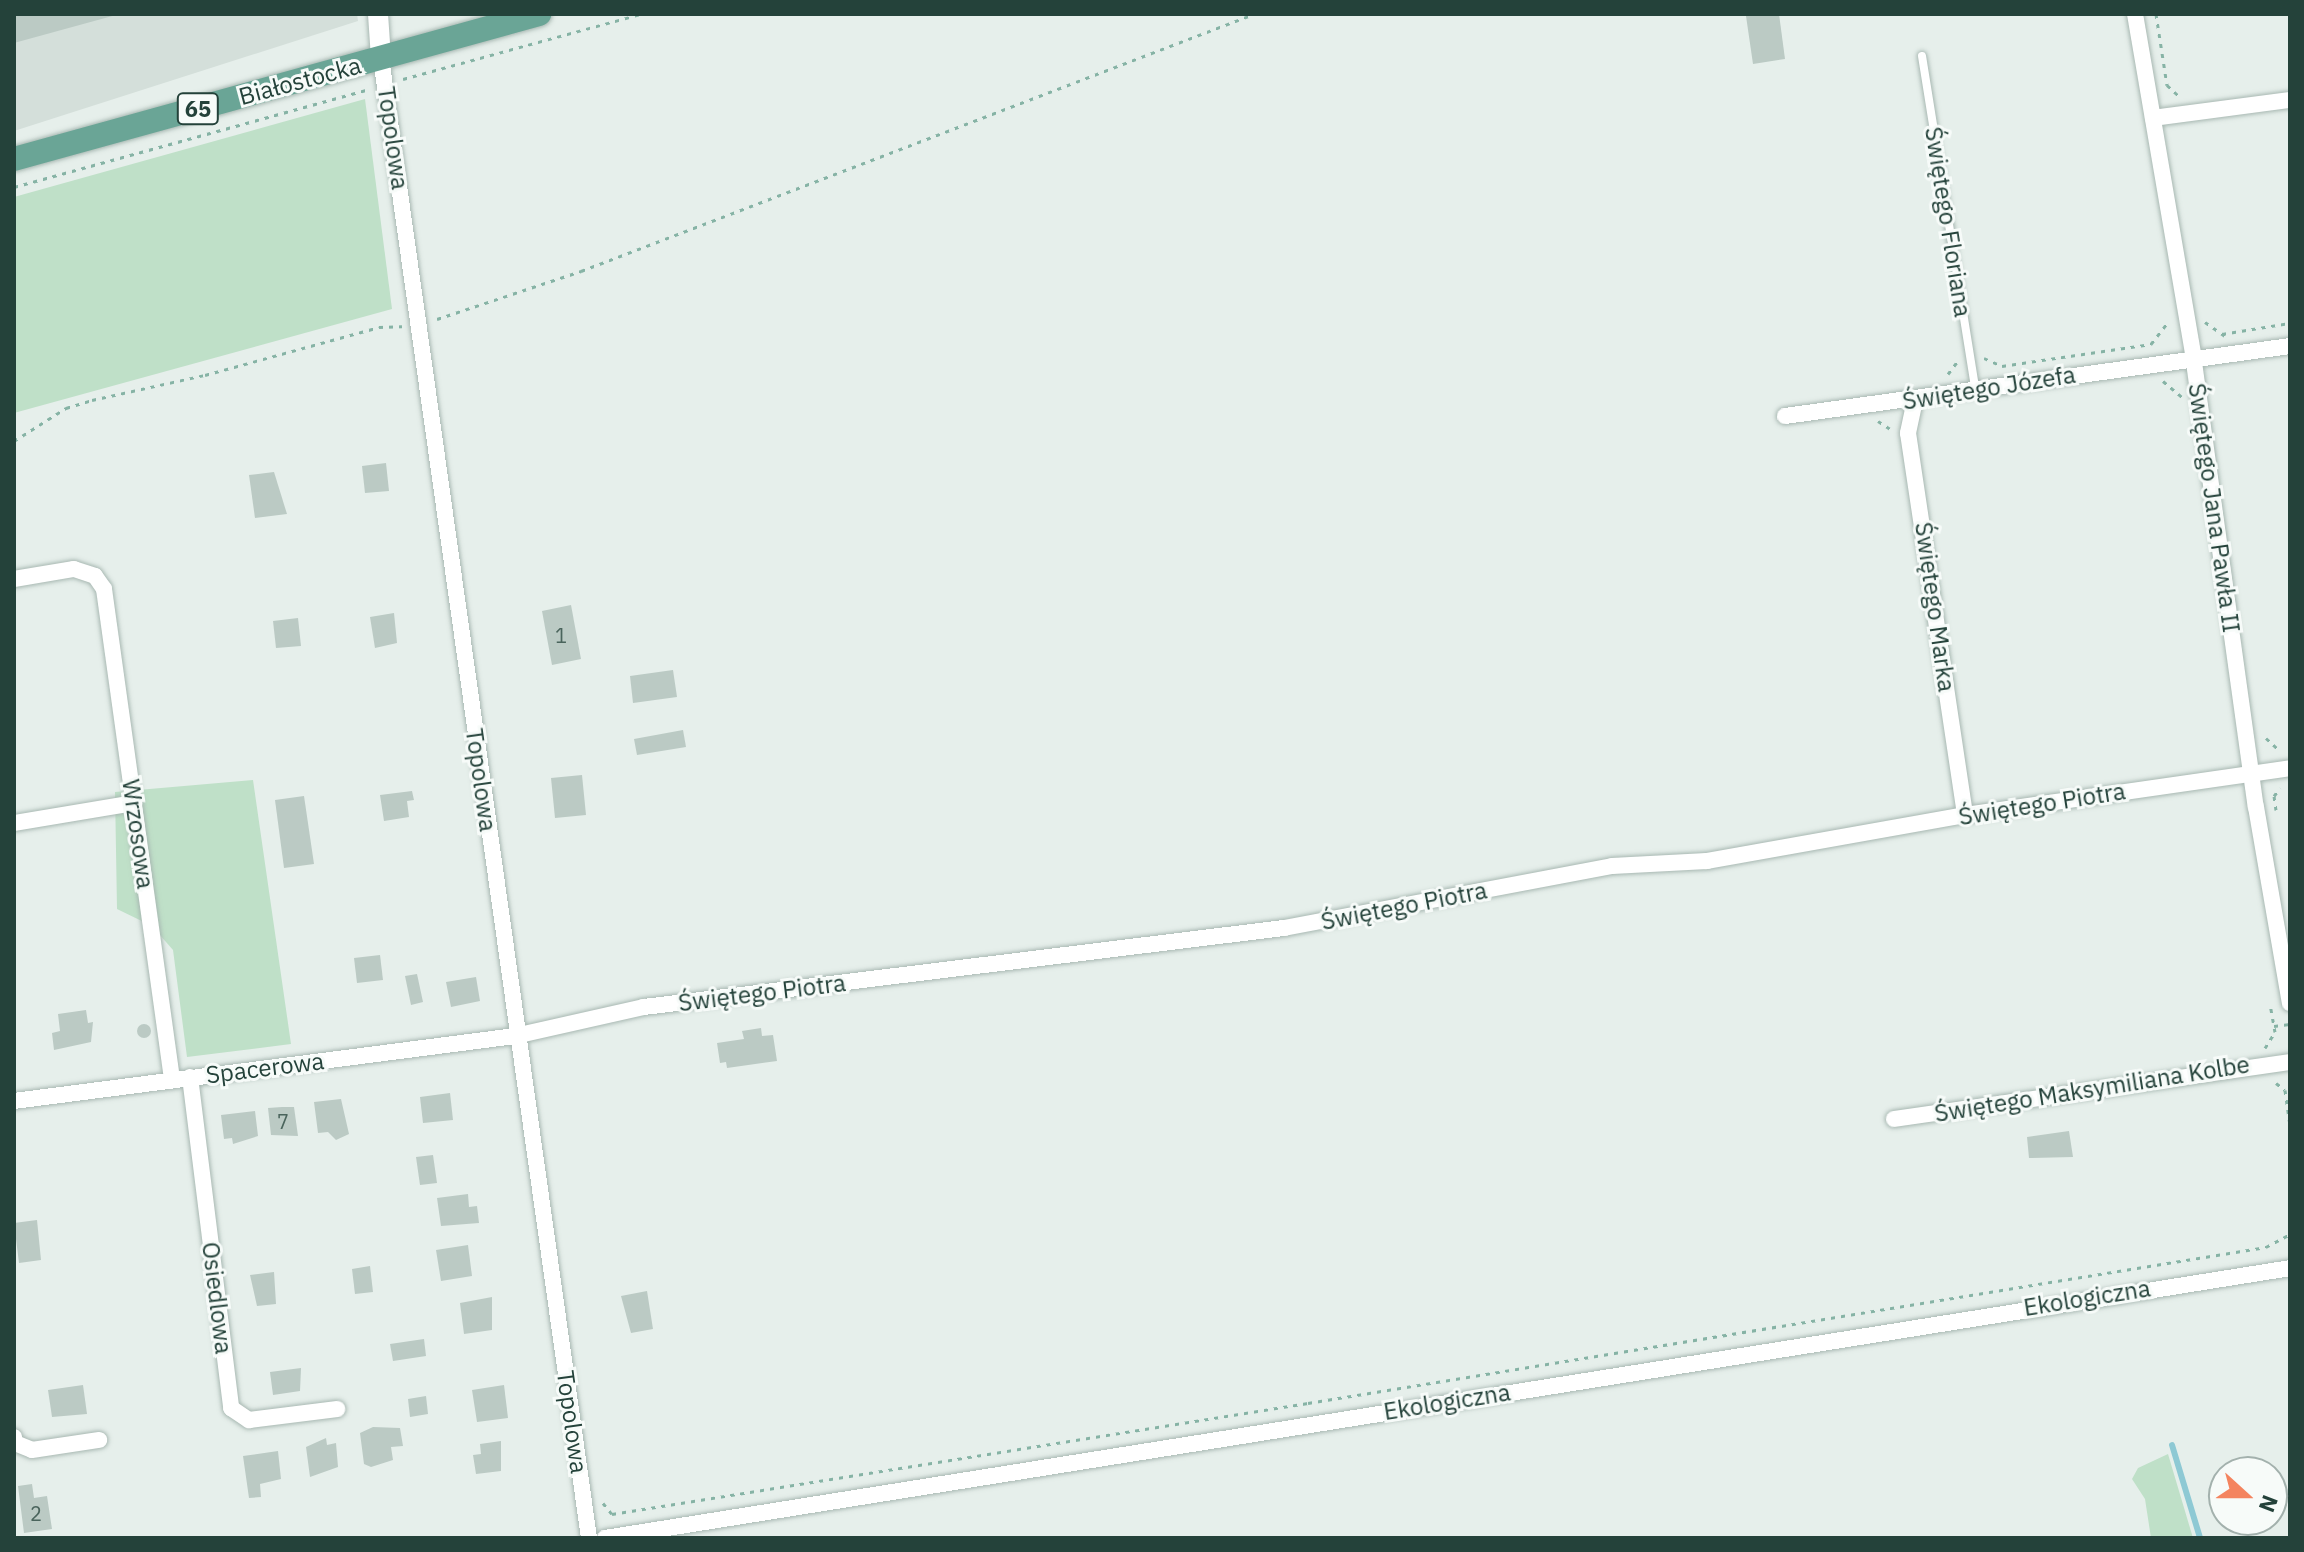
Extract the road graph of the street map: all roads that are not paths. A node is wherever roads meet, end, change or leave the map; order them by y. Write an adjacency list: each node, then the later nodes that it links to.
1 (378, 14): 5 (street)
2 (539, 14): 5 (main road, Białostocka / 65)
3 (2135, 14): 7 (street, Świętego Jana Pawła II)
4 (1922, 56): 11 (lane, Świętego Floriana)
5 (381, 58): 8 (main road, Białostocka / 65); 21 (street, Topolowa)
6 (2290, 100): 7 (street)
7 (2153, 118): 10 (street, Świętego Jana Pawła II)
8 (14, 159)
9 (2290, 346): 10 (street, Świętego Józefa)
10 (2193, 355): 11 (street, Świętego Józefa); 16 (street, Świętego Jana Pawła II)
11 (1975, 388): 12 (street, Świętego Józefa)
12 (1915, 400): 13 (street, Świętego Józefa); 18 (street, Świętego Marka)
13 (1785, 416)
14 (14, 579): 17 (street, Wrzosowa)
15 (2290, 768): 16 (street, Świętego Piotra)
16 (2252, 772): 18 (street, Świętego Piotra); 20 (street, Świętego Jana Pawła II)
17 (134, 803): 19 (street); 24 (street, Wrzosowa)
18 (1965, 815): 21 (street, Świętego Piotra)
19 (14, 823)
20 (2290, 1003)
21 (515, 1036): 23 (street, Spacerowa); 31 (street, Topolowa)
22 (2290, 1062): 26 (street, Świętego Maksymiliana Kolbe)
23 (190, 1077): 24 (street, Spacerowa); 28 (street, Osiedlowa)
24 (172, 1080): 25 (street, Spacerowa)
25 (14, 1101)
26 (1894, 1119)
27 (2290, 1268): 32 (street, Ekologiczna)
28 (337, 1409)
29 (14, 1437): 30 (street)
30 (99, 1440)
31 (589, 1538)
32 (605, 1538)

